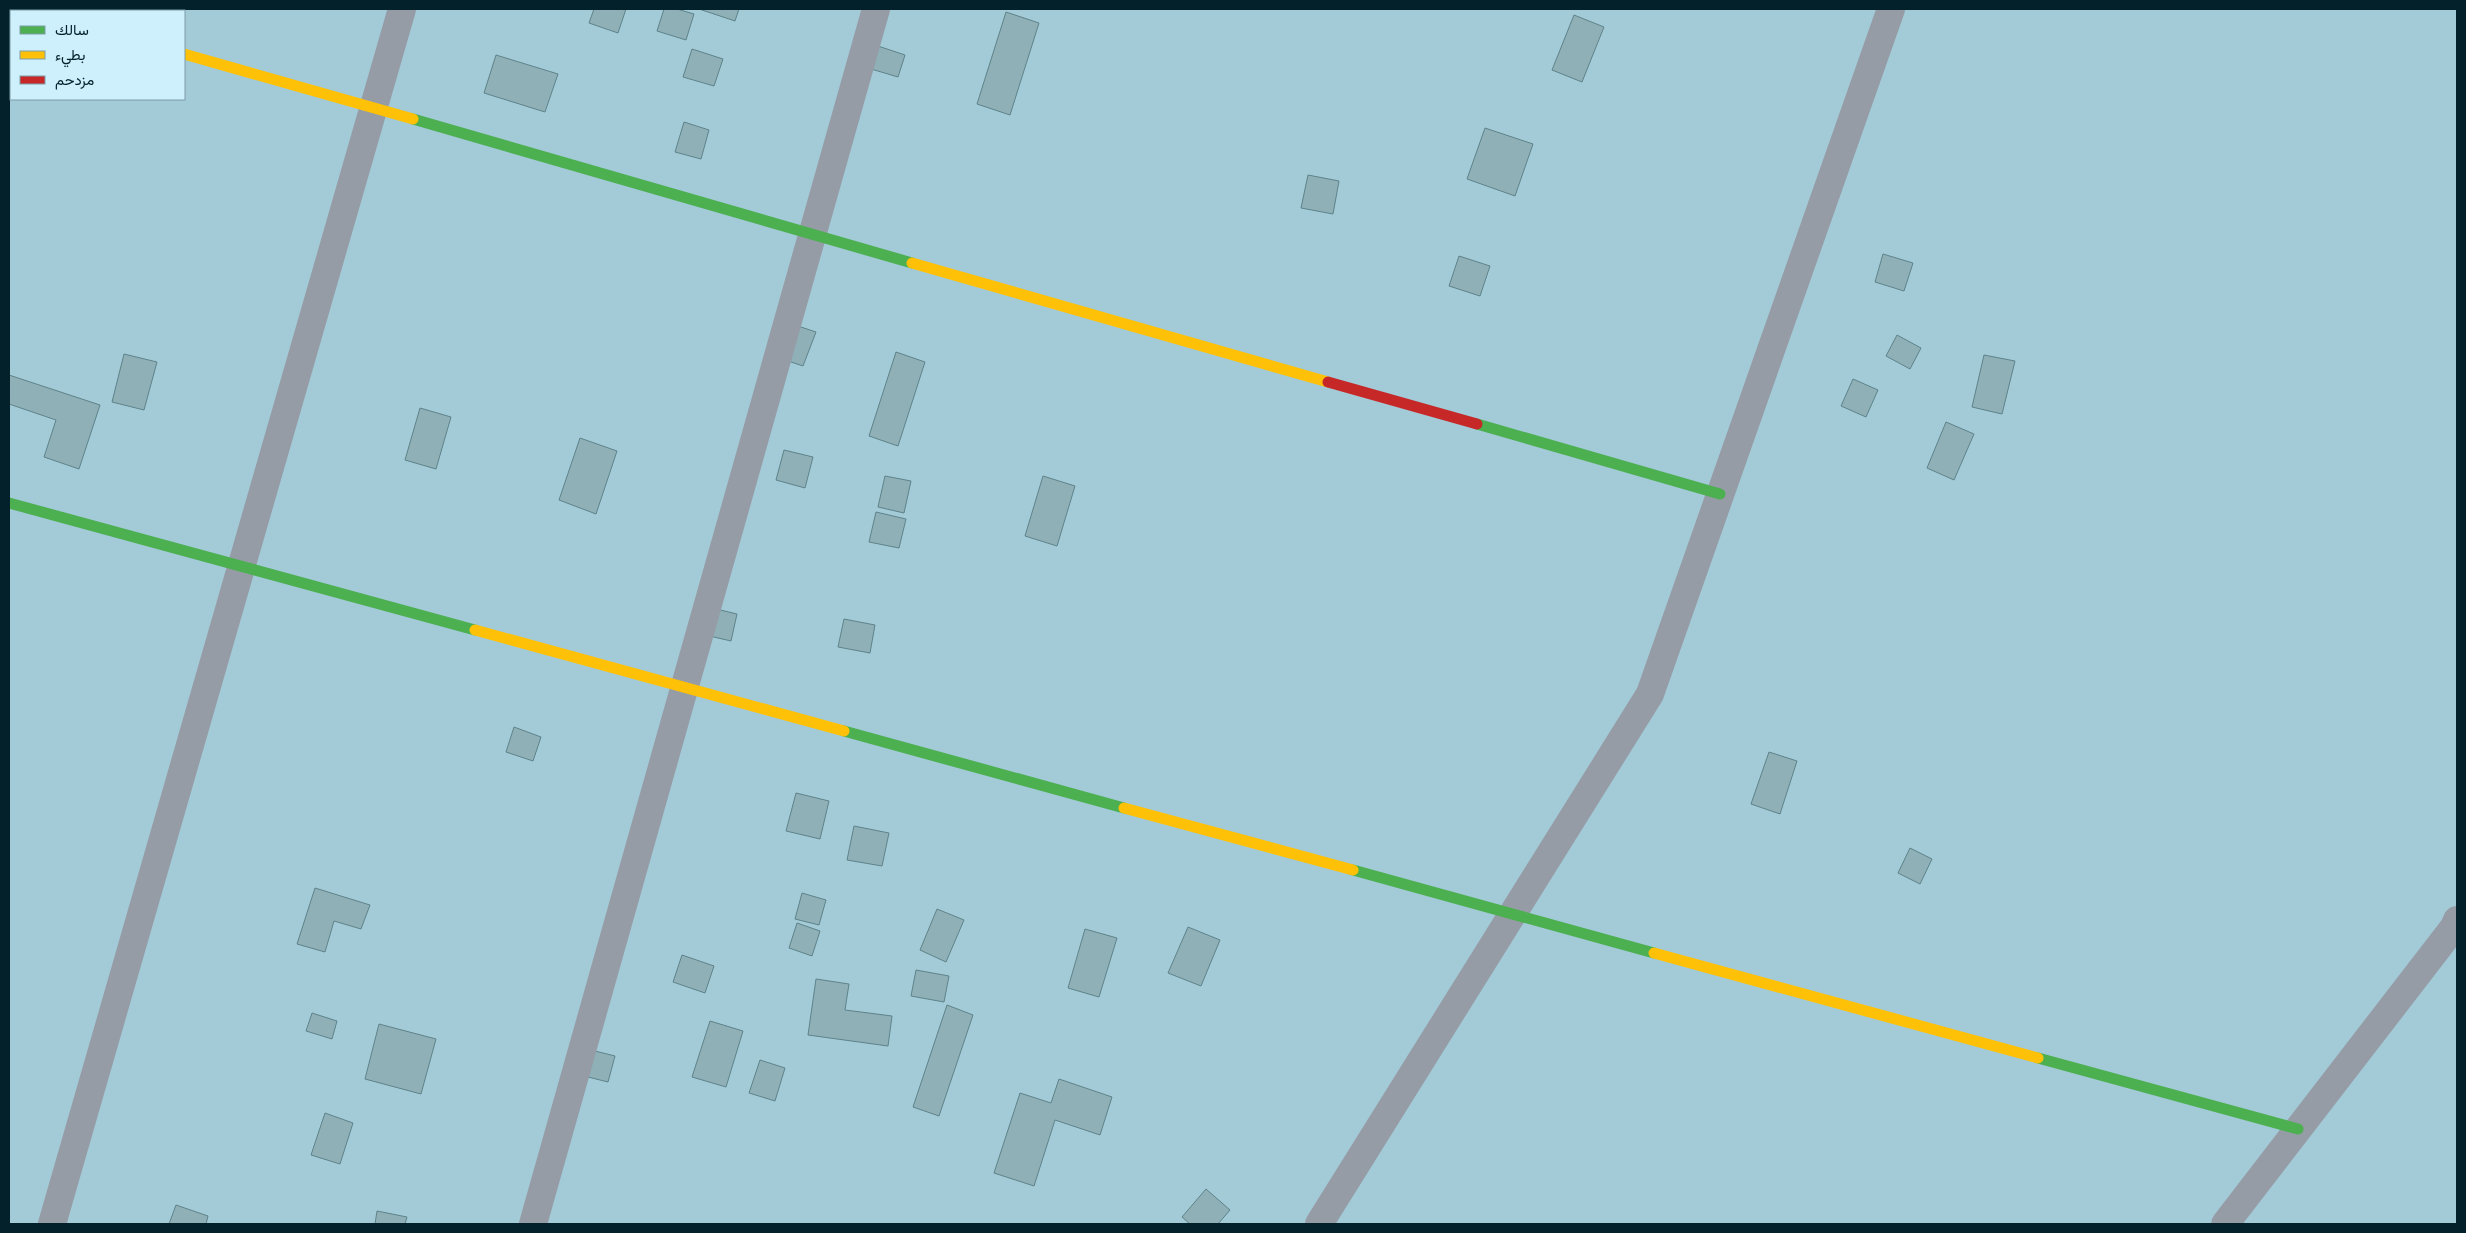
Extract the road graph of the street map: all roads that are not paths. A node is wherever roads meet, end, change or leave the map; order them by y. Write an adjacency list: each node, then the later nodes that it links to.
1 (402, 9): 5 (street)
2 (876, 9): 6 (street)
3 (1891, 9): 7 (street)
4 (185, 54): 5 (street)
5 (374, 108): 6 (street); 9 (street)
6 (812, 234): 7 (street); 10 (street)
7 (1720, 494): 11 (street)
8 (9, 503): 9 (street)
9 (242, 566): 10 (street); 14 (street)
10 (684, 688): 11 (street); 15 (street)
11 (1513, 914): 13 (street); 16 (street)
12 (2457, 920): 13 (street)
13 (2298, 1130): 17 (street)
14 (52, 1224)
15 (533, 1224)
16 (1319, 1224)
17 (2225, 1224)

